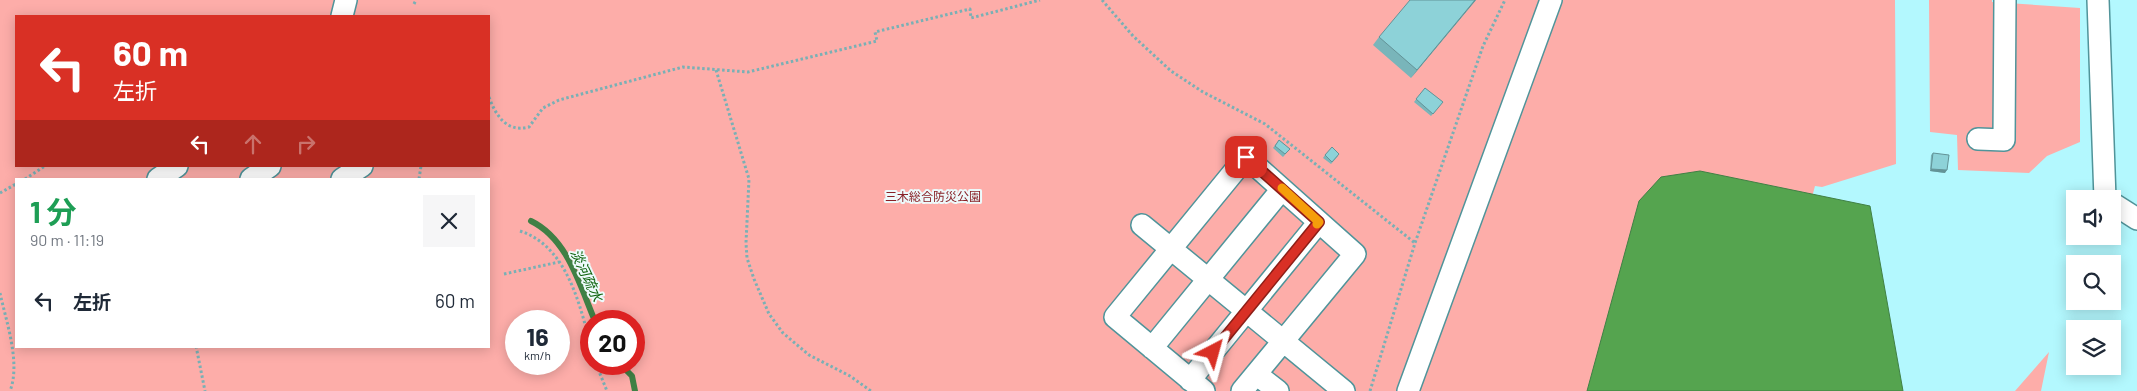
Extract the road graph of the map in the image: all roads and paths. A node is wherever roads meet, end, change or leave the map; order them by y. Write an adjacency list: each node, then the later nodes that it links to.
1 (346, 0): 8 (street)
2 (1040, 0): 9 (path)
3 (1102, 0): 29 (path)
4 (1505, 0): 29 (path)
5 (1551, 0): 51 (street)
6 (2005, 0): 11 (street)
7 (2098, 0): 22 (street)
8 (342, 15)
9 (716, 70): 10 (path); 46 (path)
10 (490, 98)
11 (1978, 139)
12 (44, 167): 16 (path)
13 (176, 167): 17 (street)
14 (269, 167): 18 (street)
15 (360, 167): 19 (street)
16 (27, 178)
17 (159, 178)
18 (252, 178)
19 (344, 178)
20 (15, 185): 23 (path)
21 (1282, 189): 26 (street); 30 (street); 33 (street)
22 (2106, 190)
23 (0, 193)
24 (2121, 209): 25 (street)
25 (2137, 219)
26 (1319, 222): 36 (street); 37 (street)
27 (1142, 225): 30 (street)
28 (520, 231): 31 (path)
29 (1415, 243): 50 (path)
30 (1171, 249): 33 (street); 39 (street)
31 (559, 262): 32 (path); 35 (path)
32 (504, 274)
33 (1208, 280): 36 (street); 39 (street)
34 (0, 293): 43 (path)
35 (580, 311)
36 (1246, 311): 37 (street); 42 (street)
37 (1283, 341): 40 (street); 49 (street)
38 (196, 348): 44 (path)
39 (1152, 348): 42 (street)
40 (1256, 374): 47 (street); 48 (street)
41 (600, 375): 45 (path)
42 (1197, 385)
43 (10, 391)
44 (204, 391)
45 (607, 391)
46 (871, 391)
47 (1242, 391)
48 (1278, 391)
49 (1344, 391)
50 (1370, 391)
51 (1408, 391)

